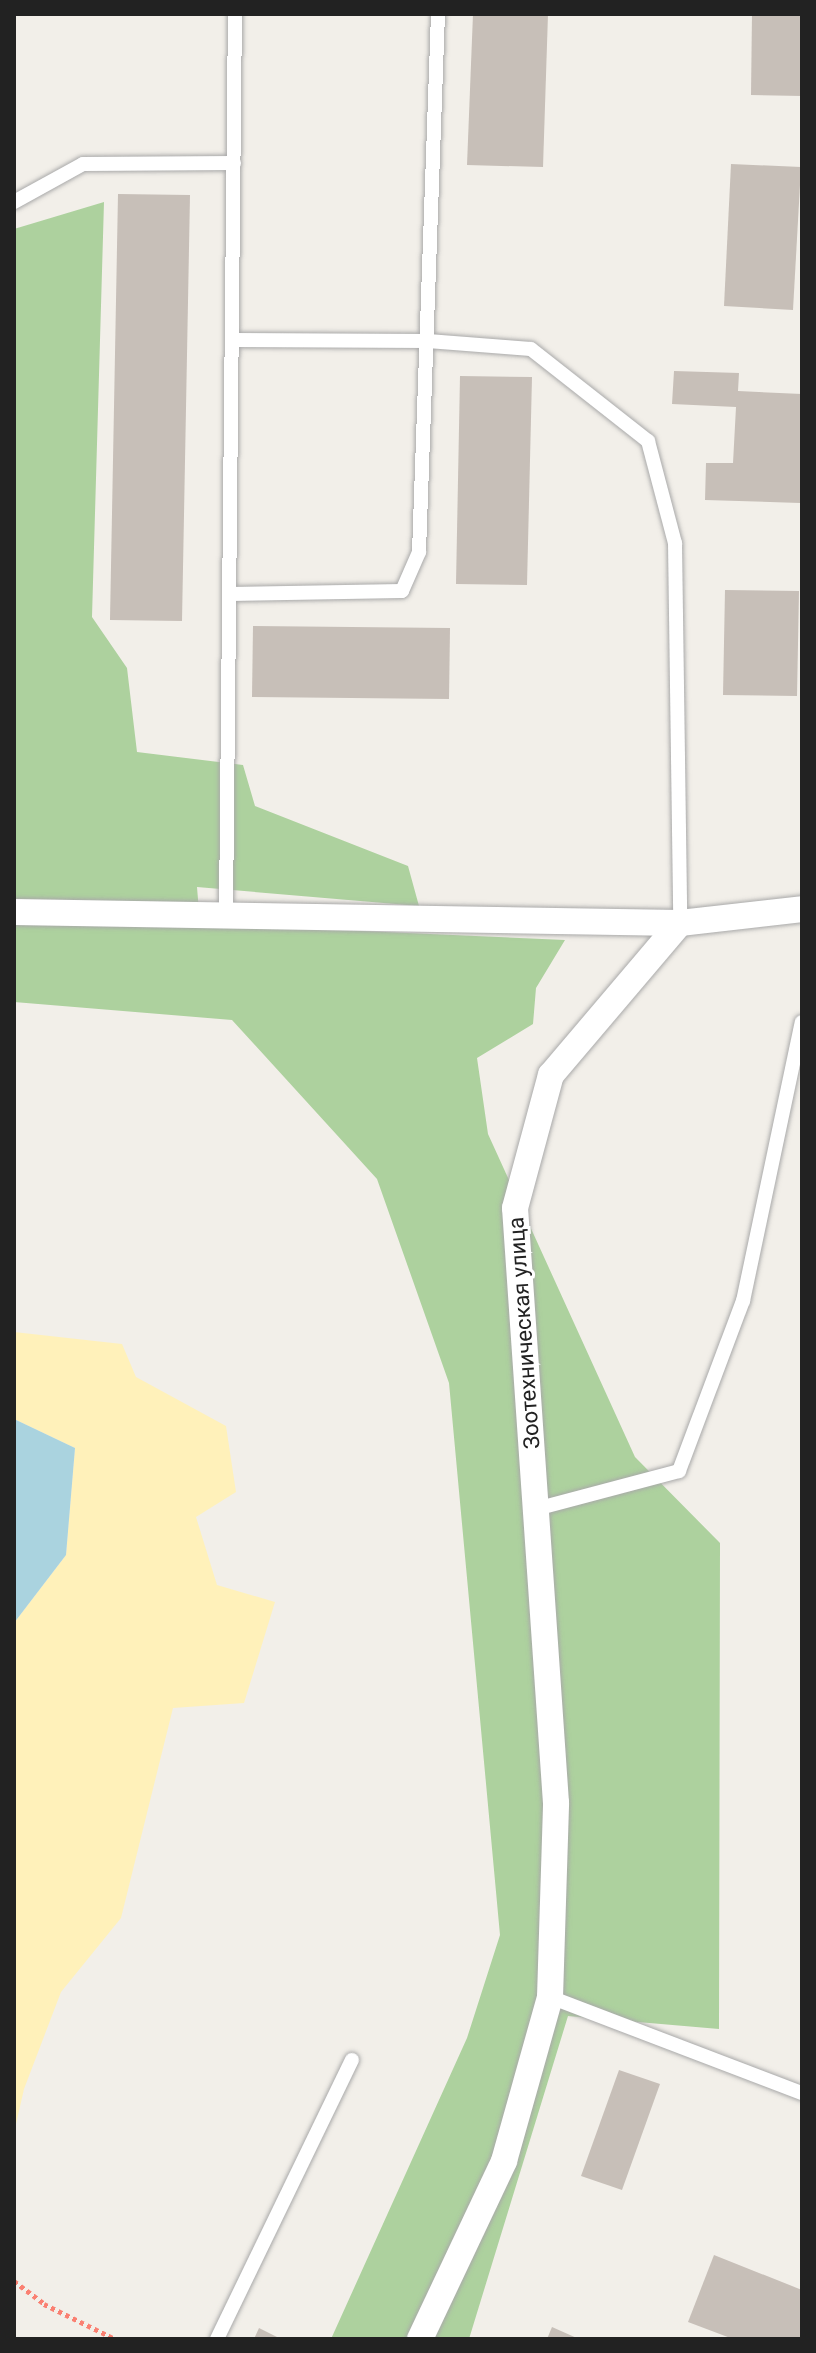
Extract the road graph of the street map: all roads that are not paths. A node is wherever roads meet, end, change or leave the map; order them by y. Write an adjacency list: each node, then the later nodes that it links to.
1 (235, 14): 3 (lane)
2 (438, 14): 6 (lane)
3 (234, 163): 4 (lane); 5 (lane)
4 (14, 202)
5 (233, 340): 6 (lane); 7 (lane)
6 (428, 341): 7 (lane); 11 (lane)
7 (230, 594): 10 (lane)
8 (802, 909): 11 (street)
9 (14, 912): 10 (street)
10 (226, 912): 11 (street)
11 (680, 923): 13 (street, Зоотехническая улица)
12 (802, 1022): 13 (lane)
13 (536, 1509): 14 (street, Зоотехническая улица)
14 (550, 1997): 16 (lane); 18 (street, Зоотехническая улица)
15 (352, 2060): 17 (lane)
16 (802, 2093)
17 (217, 2339)
18 (420, 2339)

